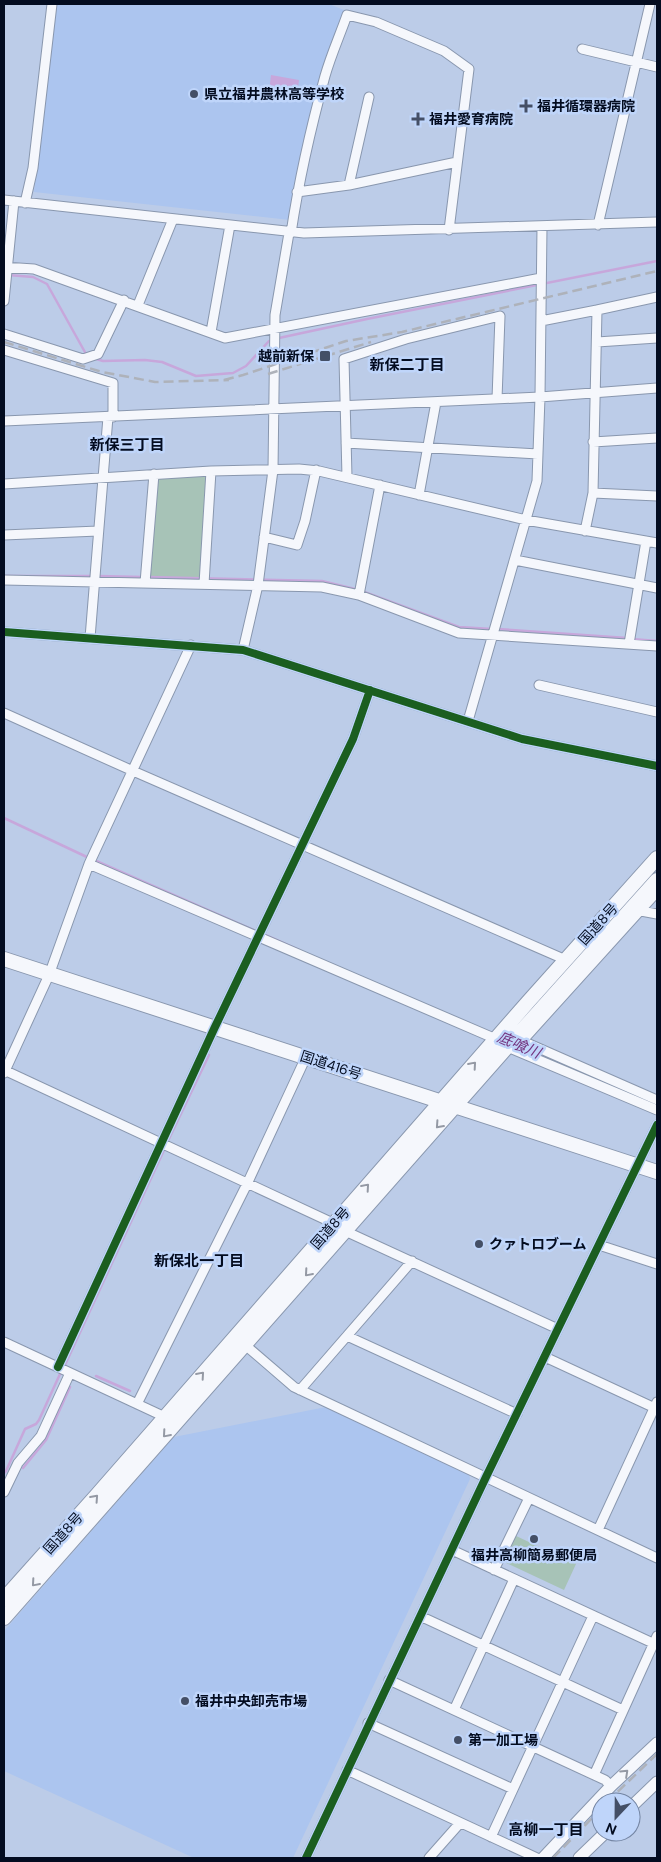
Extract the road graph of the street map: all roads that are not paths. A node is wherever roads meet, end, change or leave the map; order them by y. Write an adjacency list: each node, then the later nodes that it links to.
1 (52, 4): 12 (street)
2 (650, 4): 4 (street)
3 (582, 49): 4 (street)
4 (637, 62): 5 (street); 16 (street)
5 (657, 67)
6 (369, 97): 8 (street)
7 (458, 162): 8 (street); 9 (street); 18 (street)
8 (349, 185): 9 (street)
9 (297, 192): 19 (street)
10 (4, 200): 11 (street)
11 (14, 201): 12 (street); 20 (street)
12 (25, 202): 13 (street)
13 (173, 220): 15 (street); 25 (street)
14 (657, 222): 16 (street)
15 (230, 225): 19 (street); 29 (street)
16 (598, 225): 17 (street)
17 (542, 227): 18 (street); 21 (street)
18 (449, 230): 19 (street)
19 (290, 233): 28 (street)
20 (6, 268): 23 (street); 24 (street)
21 (542, 278): 27 (street); 28 (street)
22 (657, 297): 26 (street)
23 (4, 300)
24 (124, 300): 25 (street); 30 (street)
25 (138, 306): 29 (street)
26 (597, 310): 27 (street); 32 (street)
27 (541, 321): 36 (street)
28 (275, 328): 29 (street); 40 (street)
29 (211, 332)
30 (4, 334)
31 (657, 338): 32 (street)
32 (597, 342): 35 (street)
33 (4, 350): 41 (street)
34 (657, 388): 35 (street)
35 (595, 393): 36 (street); 44 (street)
36 (540, 397): 37 (street); 47 (street)
37 (497, 399): 38 (street); 39 (street)
38 (436, 402): 39 (street); 46 (street)
39 (346, 407): 40 (street); 45 (street)
40 (274, 410): 41 (street); 48 (street)
41 (110, 417): 42 (street); 52 (street)
42 (4, 421)
43 (657, 438): 44 (street)
44 (593, 442): 56 (street)
45 (346, 444): 46 (street); 53 (street)
46 (428, 448): 47 (street); 57 (street)
47 (538, 454): 59 (street)
48 (273, 470): 49 (street); 50 (street); 63 (street)
49 (316, 470): 53 (street); 63 (street)
50 (211, 471): 51 (street); 70 (street)
51 (154, 474): 52 (street); 69 (street)
52 (103, 477): 54 (street); 61 (street)
53 (347, 477): 55 (street)
54 (4, 484)
55 (380, 485): 57 (street); 74 (street)
56 (593, 493): 58 (street); 60 (street)
57 (420, 495): 59 (street)
58 (657, 496)
59 (526, 520): 60 (street); 66 (street)
60 (585, 530): 64 (street)
61 (98, 531): 62 (street); 68 (street)
62 (4, 535)
63 (264, 537): 71 (street)
64 (646, 541): 65 (street); 72 (street)
65 (657, 543)
66 (515, 560): 72 (street); 76 (street)
67 (4, 580): 68 (street)
68 (94, 582): 69 (street); 77 (street)
69 (145, 583): 70 (street)
70 (204, 584): 71 (street)
71 (258, 585): 74 (street); 81 (street)
72 (639, 585): 73 (street); 78 (street)
73 (657, 588)
74 (359, 595): 76 (street)
75 (4, 632): 77 (street)
76 (493, 634): 78 (street); 86 (street)
77 (90, 638): 79 (street)
78 (629, 644): 80 (street)
79 (191, 645): 81 (street); 88 (street)
80 (657, 646)
81 (243, 650): 83 (street)
82 (539, 685): 84 (street)
83 (370, 690): 86 (street); 89 (street)
84 (657, 712)
85 (4, 713): 88 (street)
86 (468, 721): 87 (street)
87 (657, 766)
88 (133, 771): 89 (street); 91 (street)
89 (302, 844): 96 (street); 98 (street)
90 (657, 858): 98 (highway, 国道8号)
91 (88, 864): 96 (street); 99 (street)
92 (657, 880): 101 (highway, 国道8号)
93 (657, 892): 94 (street)
94 (640, 911): 95 (street); 101 (street)
95 (657, 914)
96 (258, 937): 100 (street); 101 (street)
97 (4, 960): 99 (highway, 国道416号)
98 (566, 960): 101 (highway, 国道8号)
99 (49, 975): 100 (highway, 国道416号); 103 (street)
100 (214, 1029): 102 (highway, 国道416号); 109 (street)
101 (511, 1043): 104 (street); 105 (highway, 国道8号, one-way to 101); 106 (highway, 国道8号); 107 (street)
102 (306, 1057): 105 (highway, 国道416号); 112 (street)
103 (4, 1071): 109 (street)
104 (657, 1100)
105 (442, 1101): 106 (highway, 国道416号); 113 (highway, 国道8号, one-way to 105)
106 (456, 1106): 110 (highway, 国道416号); 113 (highway, 国道8号, one-way to 113)
107 (657, 1110)
108 (657, 1126): 110 (street)
109 (162, 1143): 112 (street); 122 (street)
110 (638, 1165): 111 (highway, 国道416号); 114 (street)
111 (657, 1172)
112 (247, 1184): 113 (street); 125 (street)
113 (340, 1227): 115 (street); 120 (highway, 国道8号, one-way to 120); 128 (highway, 国道8号, one-way to 113)
114 (599, 1245): 116 (street); 117 (street)
115 (412, 1261): 117 (street); 118 (street)
116 (657, 1264)
117 (558, 1329): 121 (street)
118 (347, 1336): 124 (street); 127 (street)
119 (4, 1342): 122 (street)
120 (244, 1344): 124 (street); 140 (highway, 国道8号, one-way to 140)
121 (545, 1357): 126 (street); 127 (street)
122 (58, 1366): 123 (street)
123 (70, 1373): 125 (street); 130 (street)
124 (300, 1390): 129 (street)
125 (137, 1404): 128 (street)
126 (656, 1407): 132 (street)
127 (517, 1414): 129 (street)
128 (165, 1417): 137 (highway, 国道8号, one-way to 128)
129 (486, 1477): 131 (street); 133 (street)
130 (5, 1489)
131 (529, 1498): 132 (street); 135 (street)
132 (598, 1530): 134 (street)
133 (452, 1550): 135 (street); 138 (street)
134 (657, 1558)
135 (494, 1570): 136 (street)
136 (514, 1579): 139 (street); 142 (street)
137 (4, 1599)
138 (420, 1616): 142 (street); 143 (street)
139 (593, 1616): 141 (street); 144 (street)
140 (4, 1618)
141 (656, 1642): 146 (street)
142 (484, 1646): 144 (street); 145 (street)
143 (389, 1680): 145 (street); 147 (street)
144 (562, 1682): 146 (street); 149 (street)
145 (454, 1710): 149 (street)
146 (623, 1710): 151 (street)
147 (368, 1723): 150 (street); 154 (street)
148 (657, 1743): 153 (main road, one-way to 148)
149 (532, 1746): 151 (street); 154 (street)
150 (347, 1770): 156 (street); 159 (street)
151 (594, 1775): 153 (street)
152 (657, 1782): 155 (main road)
153 (611, 1786): 162 (main road)
154 (513, 1789): 157 (street)
155 (641, 1797)
156 (460, 1823): 157 (street); 160 (street)
157 (491, 1838): 161 (street)
158 (596, 1842): 163 (main road)
159 (306, 1858)
160 (429, 1858)
161 (537, 1858)
162 (543, 1858)
163 (579, 1858)

